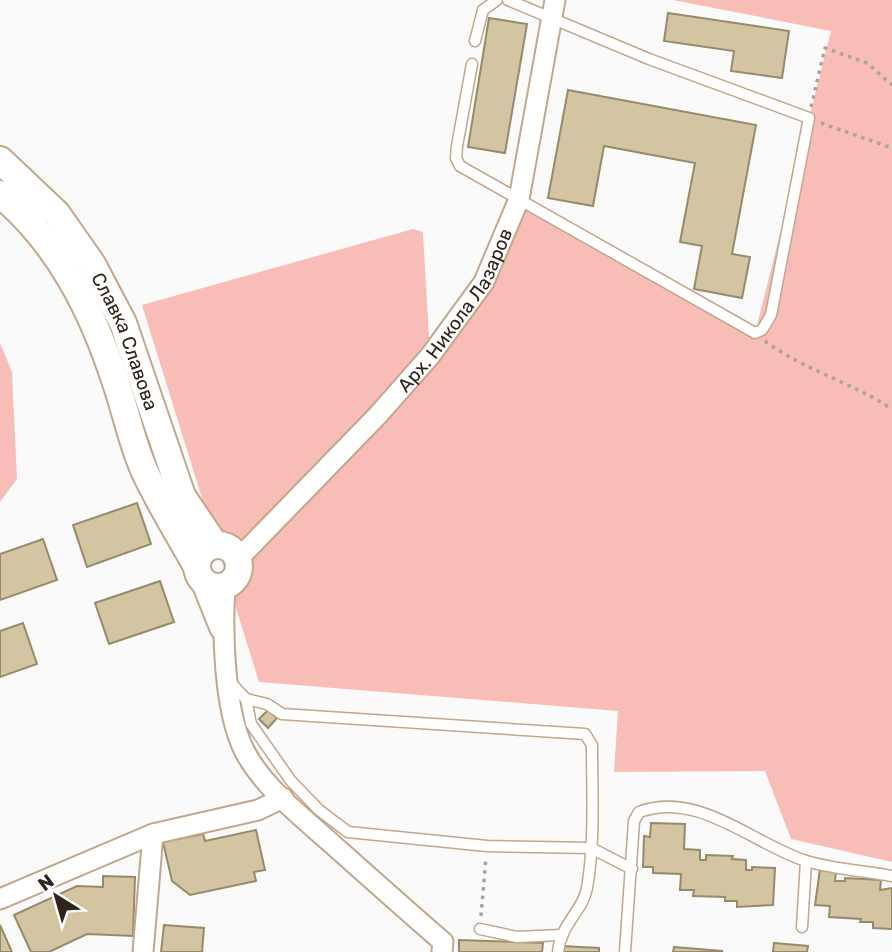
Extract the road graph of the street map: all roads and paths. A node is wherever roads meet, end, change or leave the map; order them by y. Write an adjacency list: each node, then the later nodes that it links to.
1 (497, 0): 5 (lane)
2 (508, 0): 4 (lane)
3 (555, 0): 4 (street, Арх. Никола Лазаров)
4 (552, 21): 8 (lane); 12 (street, Арх. Никола Лазаров)
5 (475, 41)
6 (472, 64): 12 (lane)
7 (892, 85): 8 (path)
8 (809, 118): 9 (path); 13 (lane)
9 (892, 148)
10 (0, 160): 15 (street, Славка Славова)
11 (0, 194): 17 (street, Славка Славова)
12 (519, 199): 13 (lane); 16 (street, Арх. Никола Лазаров)
13 (755, 333): 14 (path)
14 (892, 409)
15 (215, 545): 16 (street); 17 (street)
16 (238, 559): 18 (street)
17 (198, 572): 18 (street); 19 (street)
18 (225, 587): 19 (street)
19 (222, 633): 20 (street)
20 (228, 680): 21 (lane); 22 (street)
21 (246, 699): 24 (lane); 24 (lane)
22 (283, 799): 23 (street); 34 (street)
23 (153, 834): 29 (street); 33 (street)
24 (591, 848): 26 (lane); 32 (lane)
25 (806, 860): 26 (lane); 28 (lane); 30 (lane)
26 (632, 869): 36 (lane)
27 (485, 873): 31 (path)
28 (892, 876)
29 (0, 899)
30 (802, 927)
31 (480, 929): 32 (lane)
32 (560, 935): 35 (lane)
33 (143, 952)
34 (442, 952)
35 (558, 952)
36 (625, 952)

